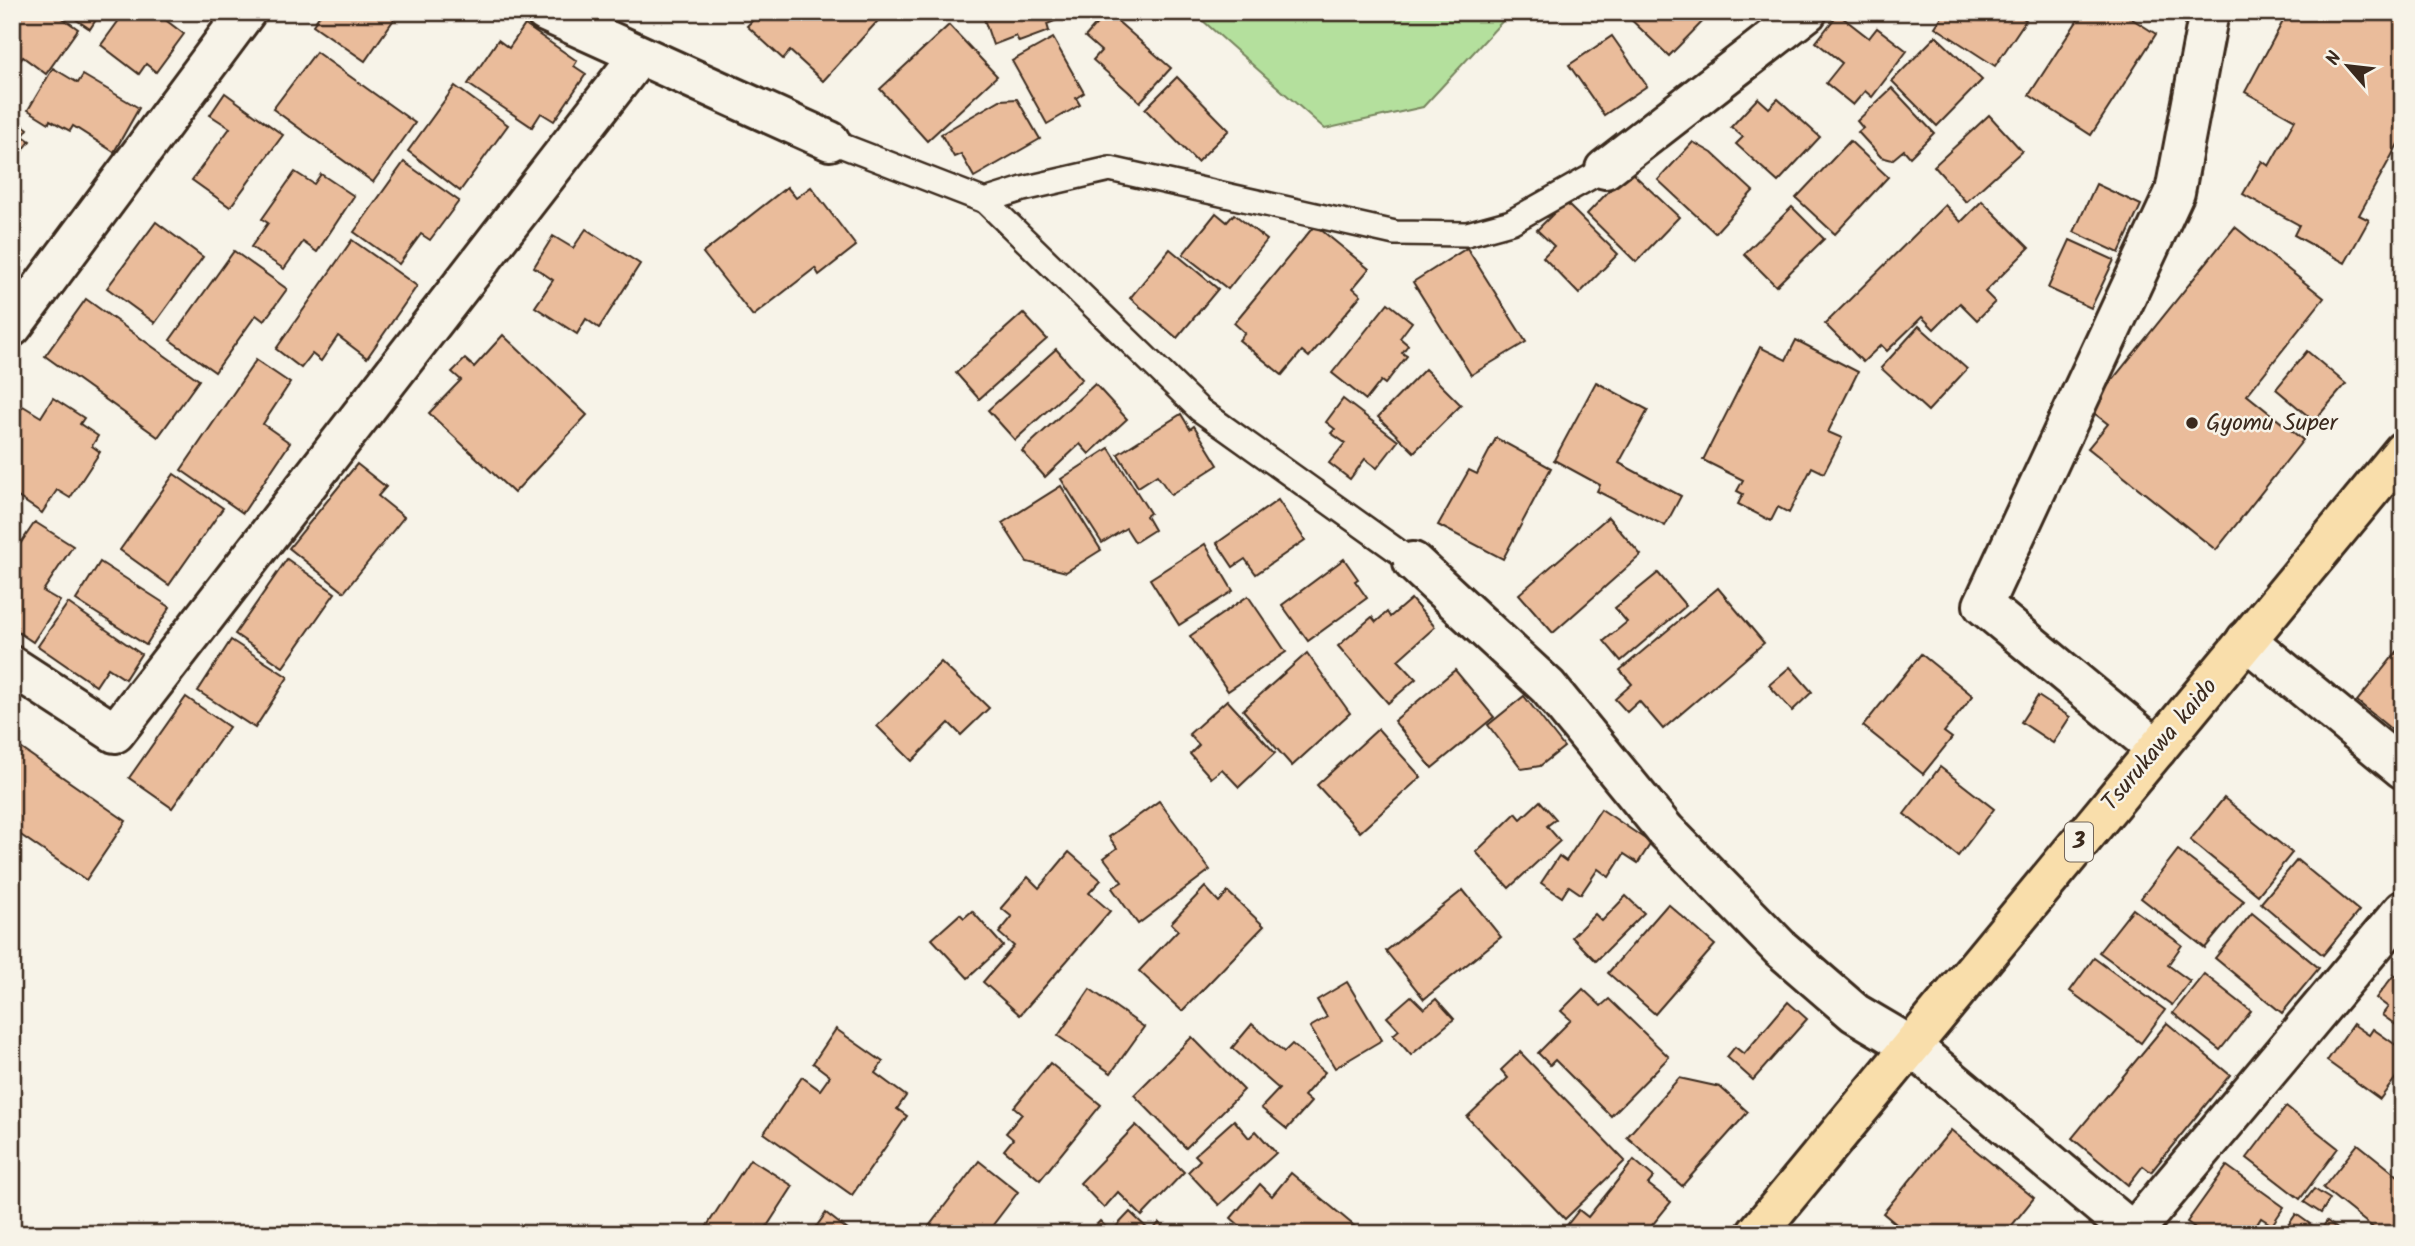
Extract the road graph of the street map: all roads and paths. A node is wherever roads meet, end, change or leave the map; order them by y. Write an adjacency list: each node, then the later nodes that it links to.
1 (246, 12): 10 (street)
2 (545, 12): 5 (street)
3 (1807, 12): 8 (street)
4 (2209, 12): 15 (street)
5 (593, 22): 6 (street)
6 (639, 56): 7 (street); 14 (street)
7 (830, 141): 9 (lane)
8 (1605, 169): 9 (lane)
9 (985, 201): 12 (lane)
10 (12, 327)
11 (2403, 451): 13 (main road, Tsurukawa kaido / 3)
12 (1413, 562): 18 (street)
13 (2246, 640): 15 (main road, Tsurukawa kaido / 3); 16 (street)
14 (12, 666)
15 (2157, 749): 18 (main road, Tsurukawa kaido / 3)
16 (2403, 769)
17 (2403, 910): 19 (street)
18 (1912, 1046): 19 (street); 20 (main road, Tsurukawa kaido / 3)
19 (2134, 1233)
20 (1756, 1234)

